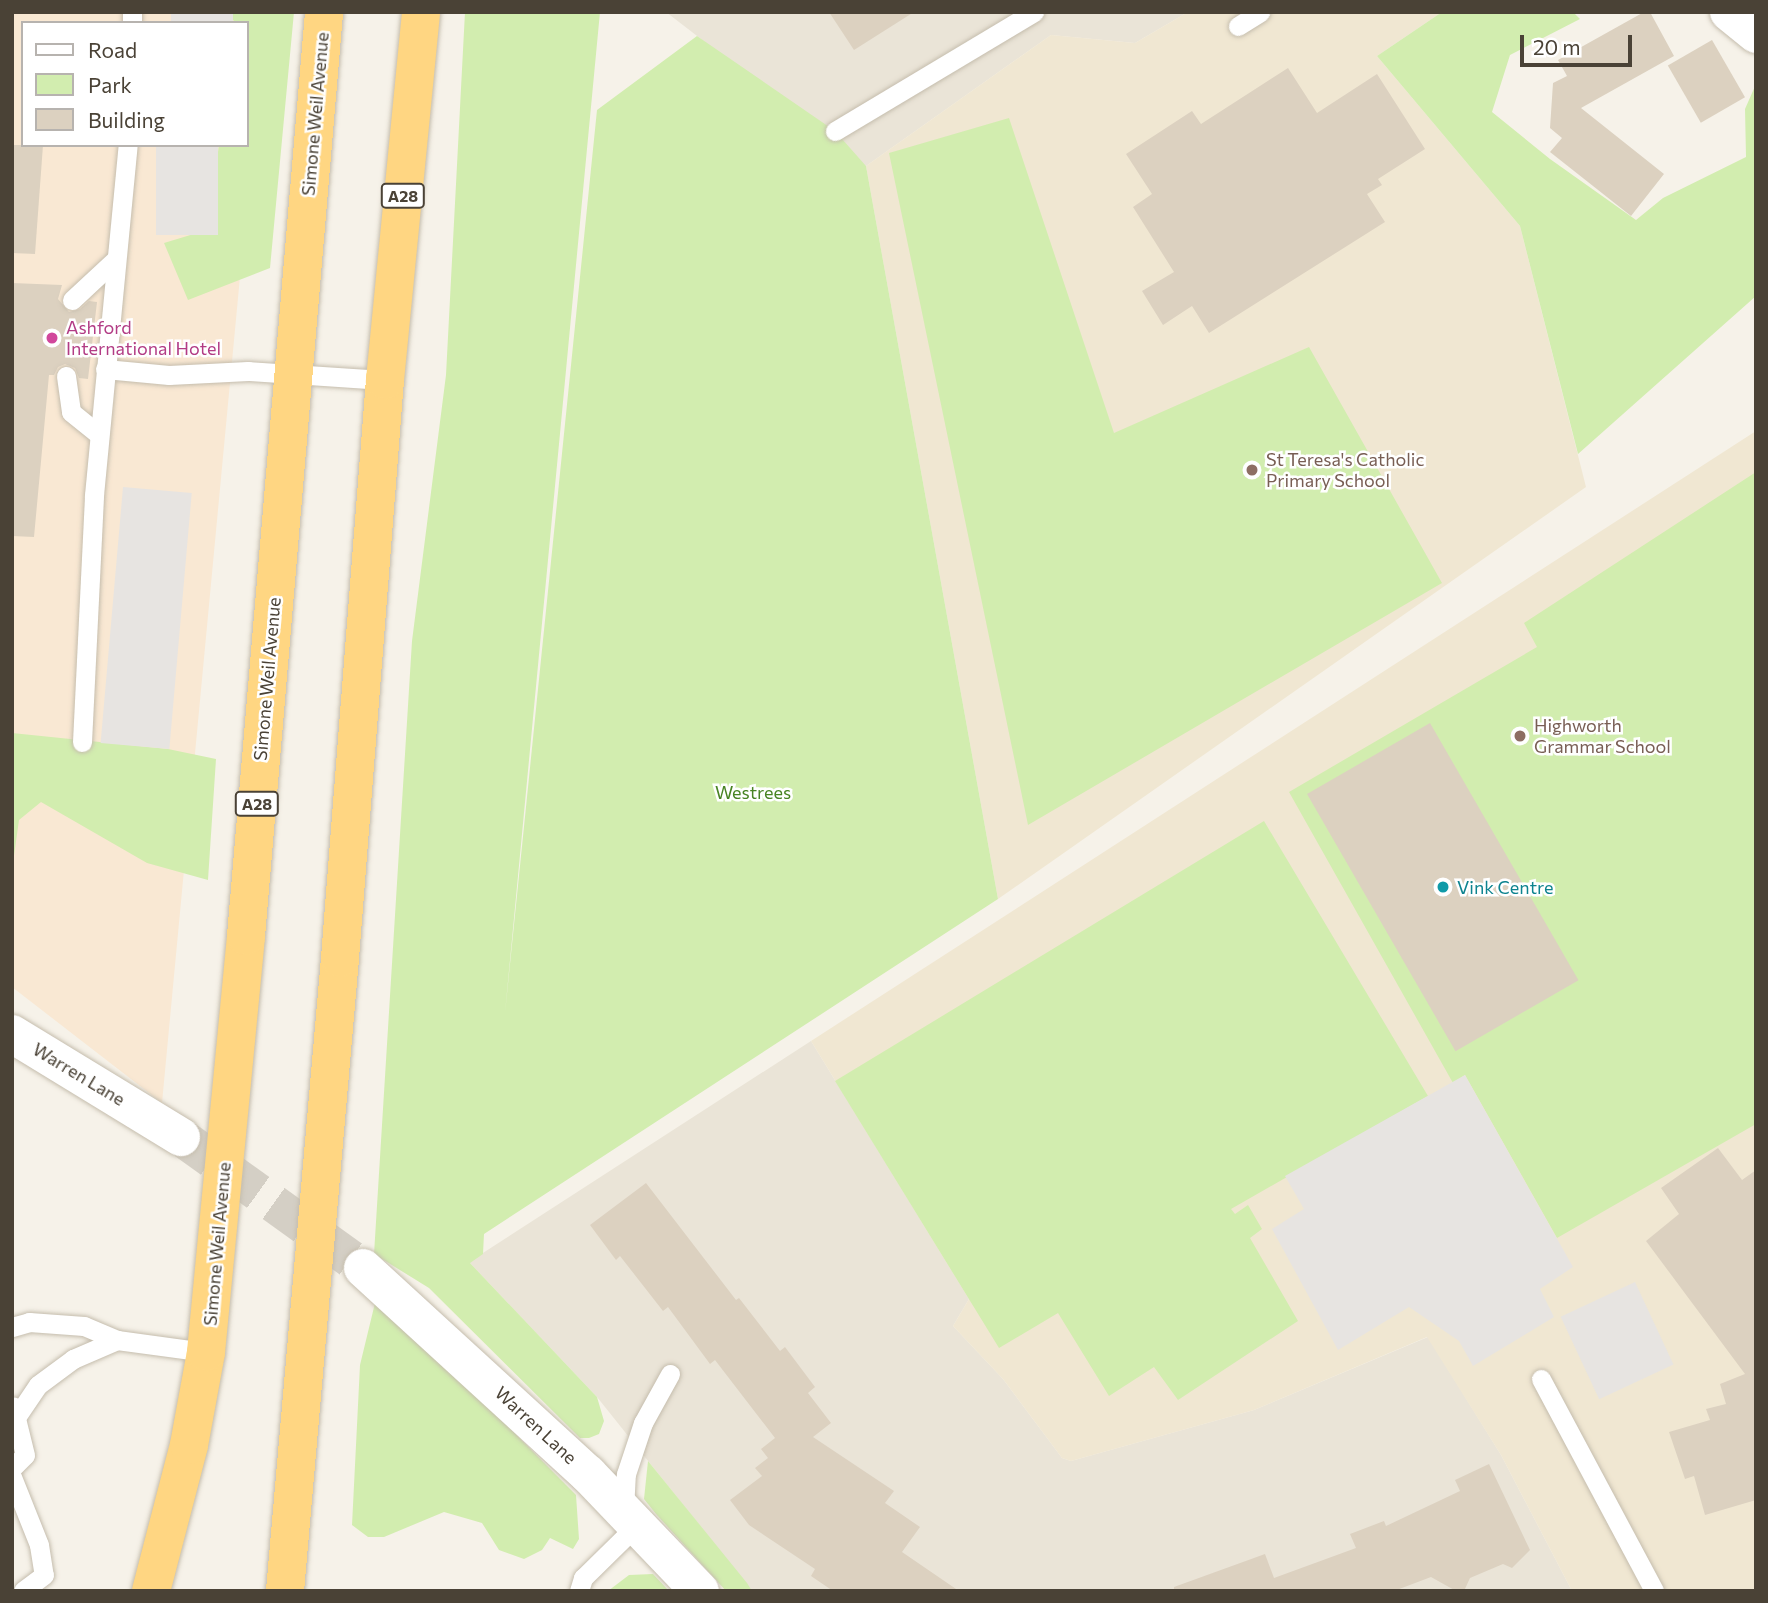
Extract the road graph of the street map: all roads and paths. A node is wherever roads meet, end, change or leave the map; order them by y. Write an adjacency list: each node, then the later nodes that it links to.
1 (324, 12): 11 (highway, Simone Weil Avenue / A28)
2 (421, 12): 13 (highway, A28)
3 (1034, 12): 6 (lane)
4 (1260, 12): 5 (lane)
5 (1238, 26)
6 (835, 131)
7 (128, 147): 8 (lane)
8 (116, 259): 9 (lane); 10 (lane)
9 (72, 300)
10 (105, 369): 11 (lane); 14 (lane)
11 (293, 374): 13 (lane); 21 (highway, Simone Weil Avenue / A28)
12 (66, 376): 14 (lane)
13 (385, 380): 30 (highway, A28)
14 (99, 435): 15 (lane)
15 (82, 742)
16 (12, 1034): 17 (street, Warren Lane)
17 (181, 1137)
18 (363, 1268): 27 (street, Warren Lane)
19 (12, 1327): 20 (lane)
20 (117, 1340): 21 (lane); 24 (lane)
21 (206, 1352): 29 (highway, Simone Weil Avenue / A28)
22 (670, 1374): 27 (lane)
23 (1541, 1379): 33 (lane)
24 (15, 1411): 25 (lane)
25 (12, 1468)
26 (12, 1477): 28 (lane)
27 (631, 1518): 31 (lane); 32 (street, Warren Lane)
28 (23, 1591)
29 (151, 1591)
30 (285, 1591)
31 (579, 1591)
32 (701, 1591)
33 (1654, 1591)

